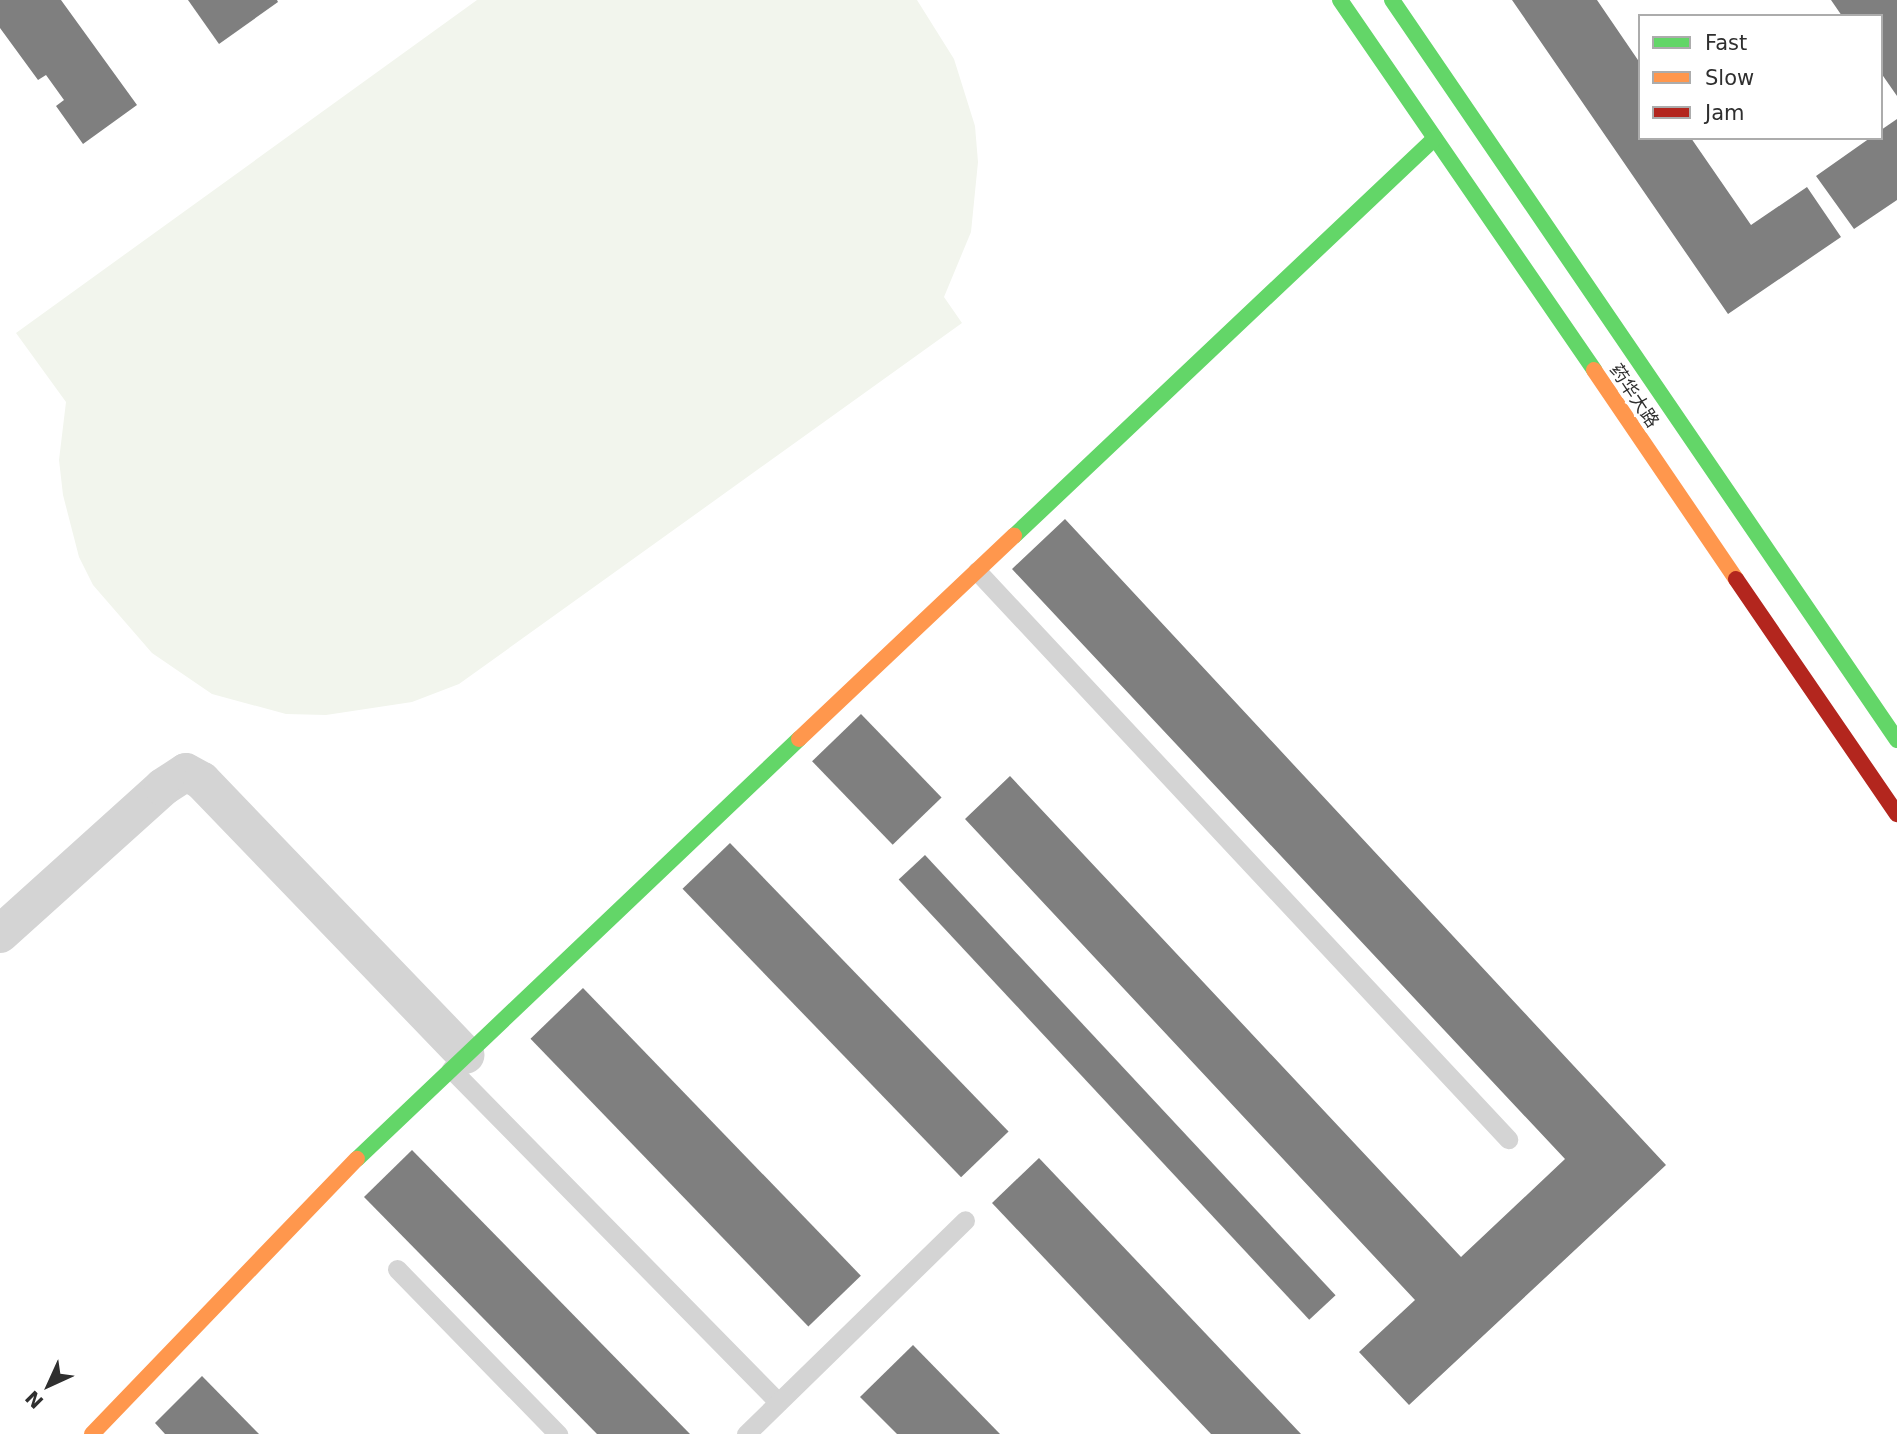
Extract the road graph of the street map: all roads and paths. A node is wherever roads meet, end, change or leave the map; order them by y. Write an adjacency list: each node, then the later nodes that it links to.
1 (1340, 0): 3 (main road, 药华大路)
2 (1392, 0): 5 (main road, 药华大路)
3 (1434, 138): 4 (main road); 6 (main road, 药华大路)
4 (977, 571): 8 (main road); 9 (lane)
5 (1897, 740)
6 (1897, 814)
7 (0, 934): 8 (street)
8 (459, 1062): 12 (lane); 13 (main road)
9 (1508, 1139)
10 (965, 1220): 12 (lane)
11 (397, 1269): 14 (lane)
12 (778, 1402): 15 (lane)
13 (92, 1434)
14 (558, 1434)
15 (746, 1434)

